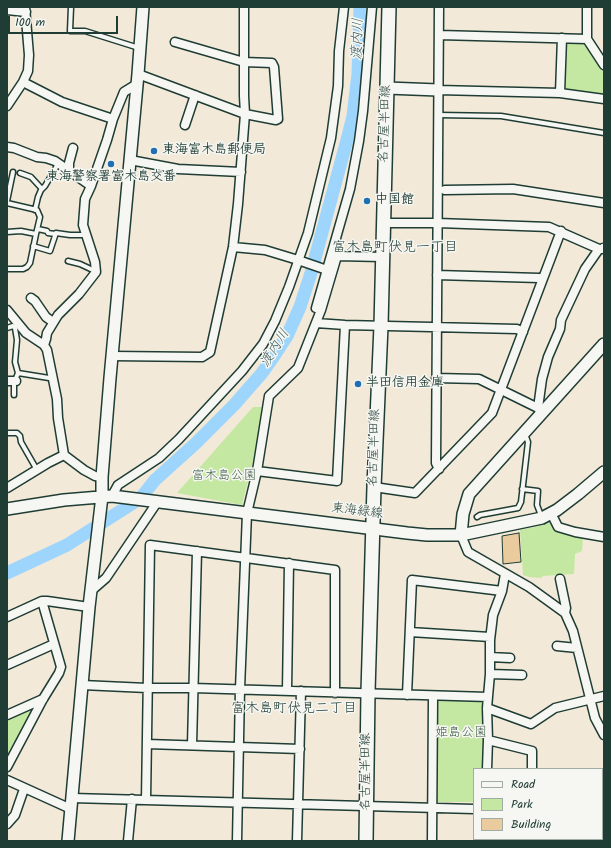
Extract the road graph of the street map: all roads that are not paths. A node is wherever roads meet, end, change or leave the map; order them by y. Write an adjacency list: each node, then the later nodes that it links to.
1 (72, 7): 15 (lane)
2 (143, 7): 15 (street)
3 (244, 7): 16 (street)
4 (344, 7): 58 (street)
5 (372, 7): 60 (street)
6 (389, 7): 20 (main road, 名古屋半田線)
7 (439, 7): 11 (street)
8 (587, 7): 13 (street)
9 (25, 9): 10 (street); 19 (street)
10 (7, 10)
11 (439, 34): 12 (street); 21 (street)
12 (562, 38): 13 (street); 22 (street)
13 (587, 39): 17 (street)
14 (175, 42): 16 (street)
15 (140, 48): 18 (street)
16 (244, 62): 26 (street); 26 (street)
17 (604, 65)
18 (138, 79): 23 (street); 28 (street); 33 (street)
19 (23, 82): 25 (street); 28 (street)
20 (387, 88): 21 (street); 45 (main road, 名古屋半田線)
21 (438, 90): 22 (street); 27 (street)
22 (560, 93): 24 (street)
23 (195, 95): 26 (street); 29 (street)
24 (604, 99)
25 (7, 106)
26 (245, 114): 37 (street)
27 (438, 115): 30 (lane); 46 (street)
28 (113, 119): 39 (street)
29 (185, 125)
30 (604, 133)
31 (7, 147): 34 (street)
32 (73, 148): 35 (street)
33 (130, 160): 37 (street); 77 (street)
34 (58, 164): 35 (street); 40 (lane)
35 (69, 171): 39 (street)
36 (13, 172): 42 (lane)
37 (241, 172): 54 (street)
38 (20, 173): 40 (lane)
39 (91, 186): 52 (street)
40 (42, 189): 44 (lane)
41 (445, 190): 43 (street)
42 (7, 202): 44 (lane)
43 (604, 203)
44 (35, 210): 47 (lane)
45 (383, 223): 46 (street); 56 (main road, 名古屋半田線)
46 (438, 223): 48 (street); 62 (street)
47 (38, 229): 50 (lane); 51 (lane)
48 (561, 231): 55 (street); 63 (street)
49 (7, 232): 50 (lane)
50 (36, 234): 53 (lane)
51 (55, 234): 52 (lane); 53 (lane)
52 (86, 235): 61 (street)
53 (33, 246): 59 (lane)
54 (233, 246): 58 (street); 77 (street)
55 (602, 248): 83 (street)
56 (382, 258): 66 (street); 71 (main road, 名古屋半田線)
57 (68, 261): 61 (lane)
58 (300, 261): 60 (street); 95 (street)
59 (7, 269)
60 (327, 270): 66 (street)
61 (96, 272): 68 (street)
62 (437, 275): 63 (street); 72 (street)
63 (542, 279): 74 (street)
64 (31, 298): 68 (street)
65 (7, 310): 67 (street)
66 (321, 310): 69 (street)
67 (11, 321): 76 (street)
68 (53, 322): 76 (street)
69 (316, 323): 70 (street); 89 (street)
70 (345, 325): 71 (street); 89 (street)
71 (381, 326): 72 (street); 92 (main road, 名古屋半田線)
72 (437, 327): 74 (street); 80 (street)
73 (7, 328): 79 (lane)
74 (523, 332): 81 (street)
75 (604, 344): 83 (street)
76 (44, 345): 78 (street)
77 (112, 356): 91 (street)
78 (53, 377): 79 (lane); 86 (street)
79 (13, 378): 82 (lane)
80 (436, 378): 81 (street); 87 (street)
81 (501, 389): 83 (street); 87 (street)
82 (14, 395)
83 (539, 411): 84 (street)
84 (524, 432): 94 (lane); 102 (street)
85 (7, 433): 88 (lane)
86 (64, 455): 88 (street); 91 (street)
87 (439, 469): 92 (street)
88 (37, 470): 93 (street)
89 (257, 471): 98 (street)
90 (604, 472): 99 (street)
91 (102, 477): 95 (street)
92 (374, 487): 101 (main road, 名古屋半田線)
93 (7, 488)
94 (522, 489): 99 (lane); 100 (lane)
95 (107, 496): 96 (street, 東海緑線); 97 (street, 東海緑線); 109 (street)
96 (153, 500): 98 (street, 東海緑線); 109 (street)
97 (7, 509)
98 (247, 513): 101 (street, 東海緑線); 105 (street)
99 (546, 515): 102 (street, 東海緑線); 103 (street)
100 (477, 517)
101 (372, 528): 102 (street, 東海緑線); 131 (main road, 名古屋半田線)
102 (461, 535): 107 (street)
103 (604, 537)
104 (198, 551): 105 (street); 126 (street); 127 (street)
105 (245, 558): 106 (street); 128 (street)
106 (289, 564): 129 (street); 132 (street)
107 (505, 574): 110 (street); 113 (street)
108 (560, 579): 113 (street)
109 (92, 591): 112 (street)
110 (502, 591): 115 (street); 116 (street)
111 (42, 601): 112 (street); 114 (street); 117 (street)
112 (89, 607): 125 (street)
113 (565, 613): 119 (street)
114 (7, 617)
115 (410, 632): 116 (street); 133 (street)
116 (490, 637): 120 (street)
117 (54, 644): 122 (street); 136 (street)
118 (557, 646): 119 (street)
119 (577, 648): 138 (street)
120 (490, 657): 121 (street); 123 (street)
121 (510, 658)
122 (7, 665)
123 (490, 674): 124 (street); 135 (street)
124 (522, 675)
125 (82, 685): 126 (street); 155 (street)
126 (147, 688): 127 (street); 143 (street)
127 (194, 688): 128 (street); 144 (street)
128 (240, 689): 129 (street); 145 (street)
129 (287, 690): 130 (street)
130 (301, 691): 132 (street); 146 (street)
131 (368, 692): 132 (street); 133 (street); 157 (main road, 名古屋半田線)
132 (335, 693)
133 (407, 695): 135 (street)
134 (604, 696): 138 (street)
135 (488, 697): 139 (street)
136 (43, 699): 140 (street); 147 (street)
137 (433, 699): 158 (street)
138 (590, 699): 139 (street); 141 (street)
139 (487, 708): 142 (street)
140 (7, 715)
141 (604, 735)
142 (488, 740): 148 (street); 149 (street)
143 (147, 744): 144 (street); 153 (street)
144 (192, 745): 145 (street)
145 (239, 748): 146 (street); 154 (street)
146 (300, 749): 156 (street)
147 (7, 767)
148 (487, 768)
149 (532, 768)
150 (7, 780): 151 (street)
151 (24, 789): 155 (street); 160 (street)
152 (132, 799): 153 (street); 155 (street); 162 (street)
153 (146, 800): 154 (street)
154 (238, 803): 156 (street); 163 (street)
155 (72, 804): 161 (street)
156 (298, 804): 157 (street); 164 (street)
157 (368, 806): 158 (street); 165 (main road, 名古屋半田線)
158 (432, 808): 159 (street); 166 (street)
159 (473, 810)
160 (7, 824)
161 (68, 841)
162 (128, 841)
163 (237, 841)
164 (297, 841)
165 (366, 841)
166 (432, 841)

